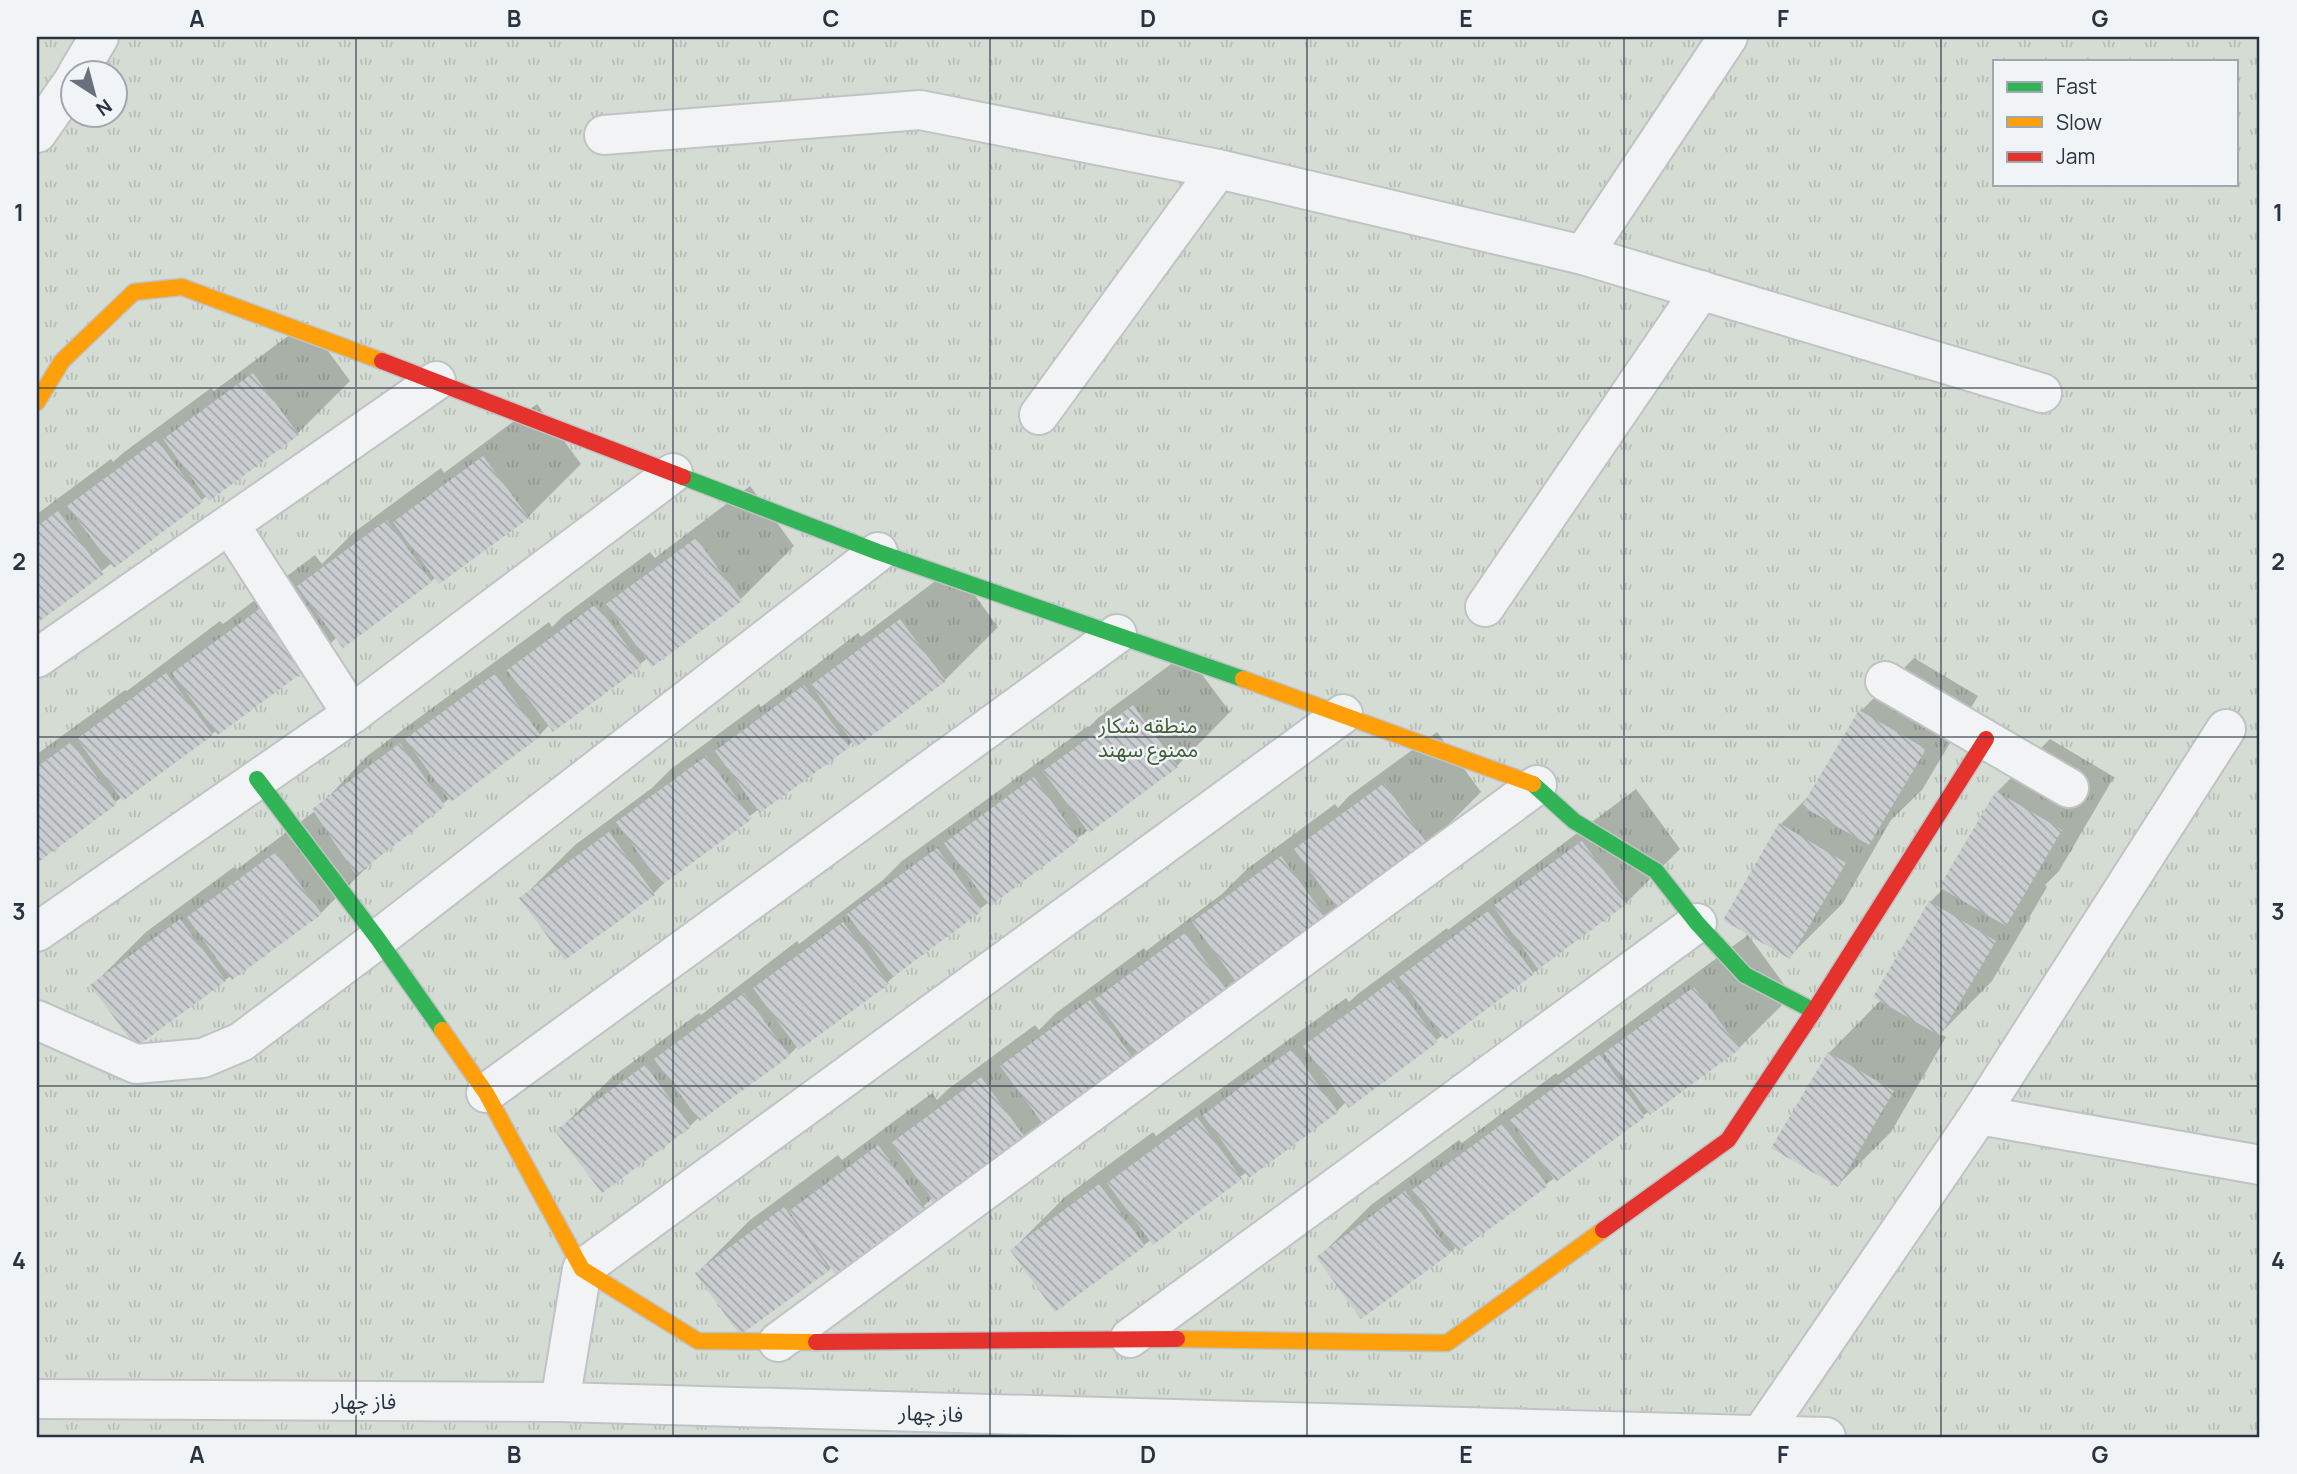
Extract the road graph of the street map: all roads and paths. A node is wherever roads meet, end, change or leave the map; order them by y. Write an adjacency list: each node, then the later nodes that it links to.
1 (99, 37): 3 (street)
2 (1728, 37): 8 (street)
3 (85, 60)
4 (60, 100): 5 (street)
5 (37, 133)
6 (604, 135): 7 (street)
7 (1218, 169): 8 (street); 13 (street)
8 (1583, 255): 9 (street)
9 (1701, 290): 11 (street); 17 (street)
10 (436, 382): 12 (street); 14 (street); 15 (street)
11 (2042, 393)
12 (37, 402)
13 (1039, 415)
14 (673, 473): 16 (street); 21 (street)
15 (230, 525): 19 (street); 21 (street)
16 (878, 552): 18 (street); 30 (street)
17 (1485, 607)
18 (1117, 634): 22 (street); 33 (street)
19 (37, 658)
20 (1885, 681): 24 (street)
21 (352, 714): 25 (street)
22 (1343, 714): 26 (street); 36 (street)
23 (2226, 729): 34 (street)
24 (1986, 739): 27 (street); 31 (street)
25 (257, 779): 29 (street); 30 (street)
26 (1537, 785): 28 (street); 38 (street)
27 (2069, 788)
28 (1697, 923): 31 (street); 37 (street)
29 (37, 932)
30 (379, 939): 32 (street); 33 (street)
31 (1814, 1011): 37 (street)
32 (37, 1020)
33 (486, 1093): 36 (street)
34 (1979, 1115): 35 (street); 41 (street)
35 (2260, 1165)
36 (583, 1269): 38 (street); 40 (street)
37 (1130, 1338): 38 (street)
38 (778, 1342)
39 (37, 1399): 40 (street, فاز چهار)
40 (560, 1402): 41 (street, فاز چهار)
41 (1760, 1436): 42 (street, فاز چهار)
42 (1826, 1437)

